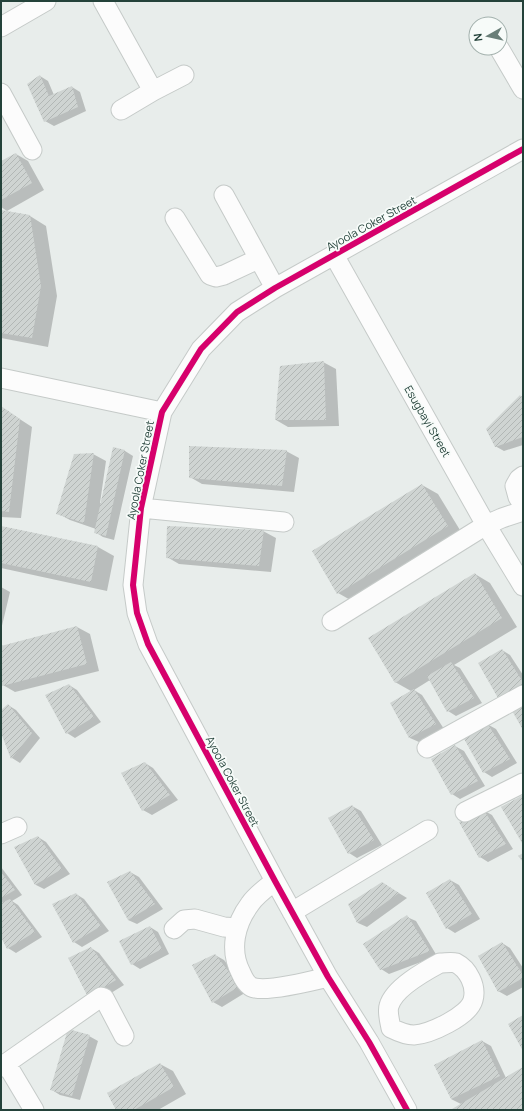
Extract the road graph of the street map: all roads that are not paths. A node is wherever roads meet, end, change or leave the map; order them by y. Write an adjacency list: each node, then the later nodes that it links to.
1 (46, 1): 3 (street)
2 (103, 1): 7 (street)
3 (1, 27)
4 (504, 56): 6 (street)
5 (184, 75): 7 (street)
6 (523, 89)
7 (153, 91): 9 (street)
8 (1, 93): 11 (street)
9 (121, 110)
10 (523, 149): 14 (street, Ayoola Coker Street)
11 (32, 150)
12 (224, 195): 15 (street)
13 (175, 218): 15 (street)
14 (334, 255): 16 (street, Ayoola Coker Street); 23 (street, Esugbayi Street)
15 (258, 259): 16 (street)
16 (275, 288): 18 (street, Ayoola Coker Street)
17 (1, 378): 18 (street)
18 (162, 412): 21 (street, Ayoola Coker Street)
19 (523, 476): 20 (street)
20 (523, 505)
21 (141, 508): 24 (street); 32 (street, Ayoola Coker Street)
22 (523, 511): 23 (street)
23 (494, 521): 25 (street, Esugbayi Street); 26 (street)
24 (284, 522)
25 (523, 586)
26 (332, 621)
27 (523, 695): 28 (street)
28 (427, 748)
29 (523, 783): 30 (street)
30 (465, 812)
31 (428, 830): 33 (street)
32 (275, 881): 33 (street, Ayoola Coker Street); 34 (street)
33 (292, 912): 36 (street, Ayoola Coker Street)
34 (236, 928): 35 (street); 36 (street)
35 (174, 929)
36 (328, 977): 39 (street, Ayoola Coker Street)
37 (391, 1028): 37 (street); 39 (street)
38 (124, 1036): 40 (street)
39 (369, 1042): 42 (street, Ayoola Coker Street)
40 (4, 1065): 41 (street)
41 (34, 1110)
42 (407, 1110)

